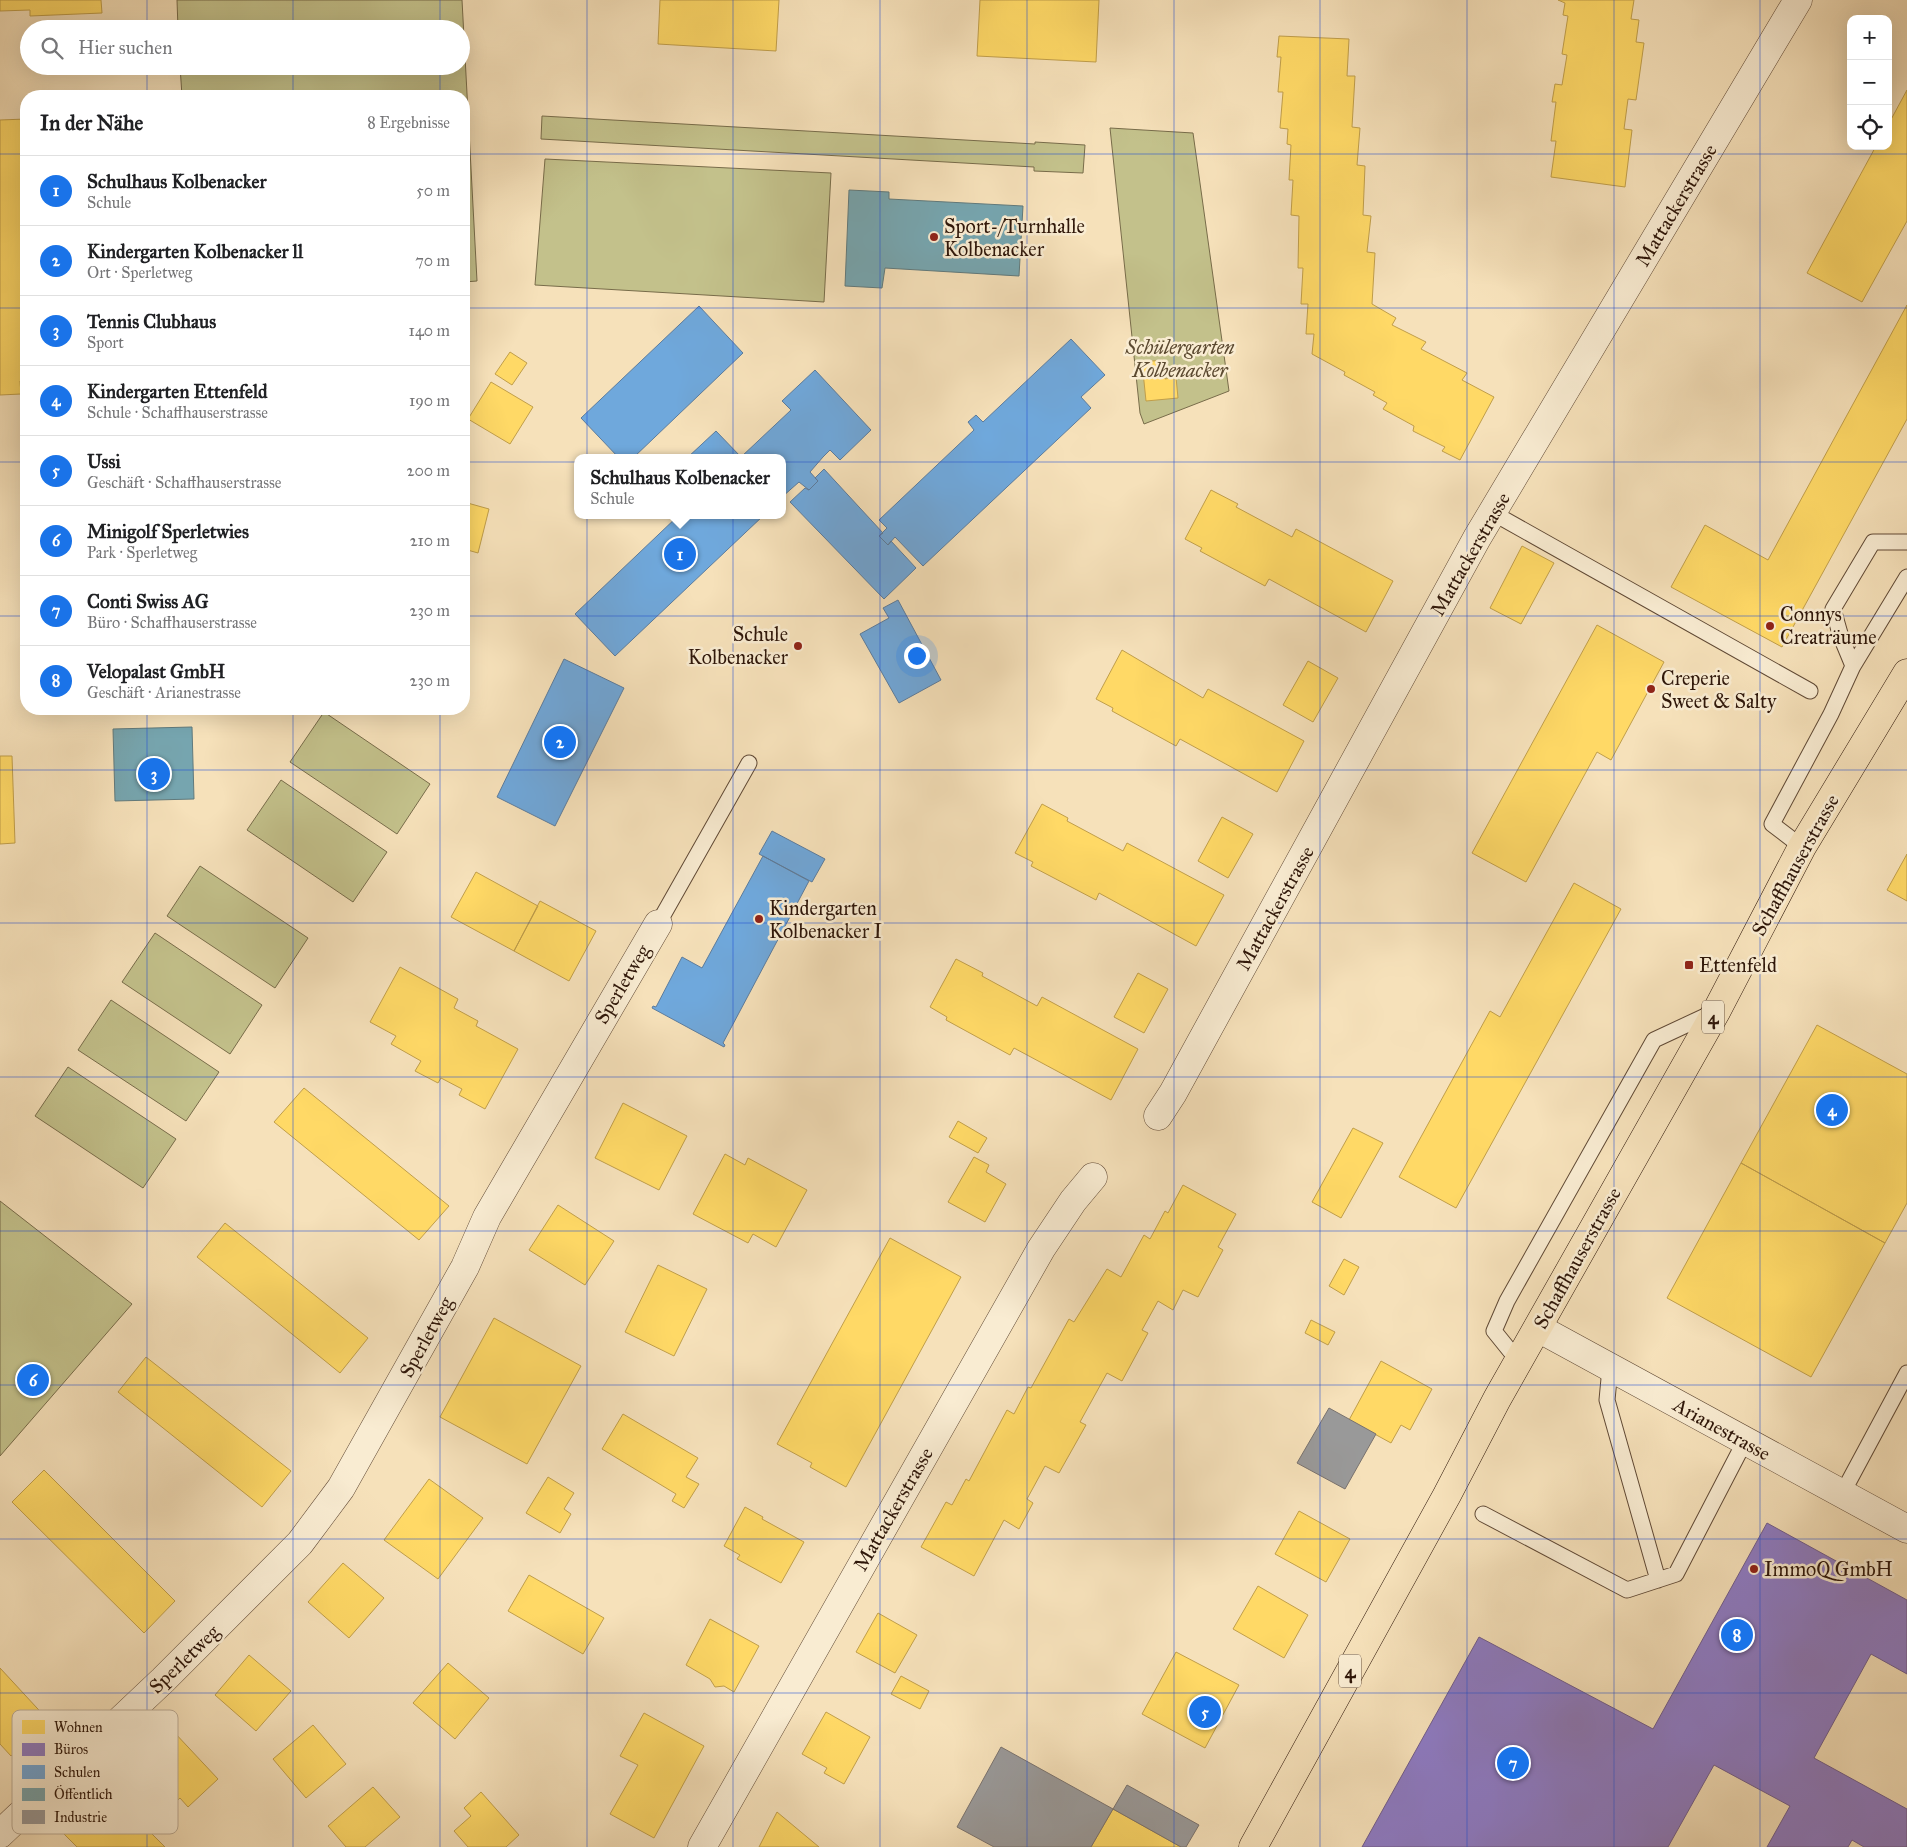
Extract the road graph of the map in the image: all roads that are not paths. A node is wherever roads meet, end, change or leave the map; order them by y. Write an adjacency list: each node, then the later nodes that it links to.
1 (1798, 0): 2 (street, Mattackerstrasse)
2 (1493, 514): 7 (lane); 12 (street, Mattackerstrasse)
3 (1907, 542): 5 (lane)
4 (1907, 577): 5 (lane)
5 (1854, 666): 9 (lane)
6 (1907, 672): 9 (main road, Schaffhauserstrasse / 4)
7 (1810, 691)
8 (750, 763): 10 (lane, Sperletweg)
9 (1802, 847): 11 (main road, Schaffhauserstrasse / 4)
10 (658, 924): 23 (street, Sperletweg)
11 (1717, 1010): 14 (main road, Schaffhauserstrasse / 4); 15 (lane)
12 (1158, 1116)
13 (1093, 1177): 26 (street, Mattackerstrasse)
14 (1538, 1328): 15 (main road, Schaffhauserstrasse / 4); 16 (street, Arianestrasse)
15 (1519, 1362): 27 (main road, Schaffhauserstrasse / 4)
16 (1610, 1368): 18 (street, Arianestrasse); 22 (lane)
17 (1907, 1373): 19 (lane)
18 (1745, 1441): 19 (street, Arianestrasse); 22 (lane)
19 (1842, 1494): 21 (street, Arianestrasse)
20 (1483, 1514): 22 (lane)
21 (1907, 1529)
22 (1658, 1580)
23 (131, 1710)
24 (12, 1823): 25 (street, Sperletweg)
25 (0, 1834)
26 (702, 1847)
27 (1252, 1847)

